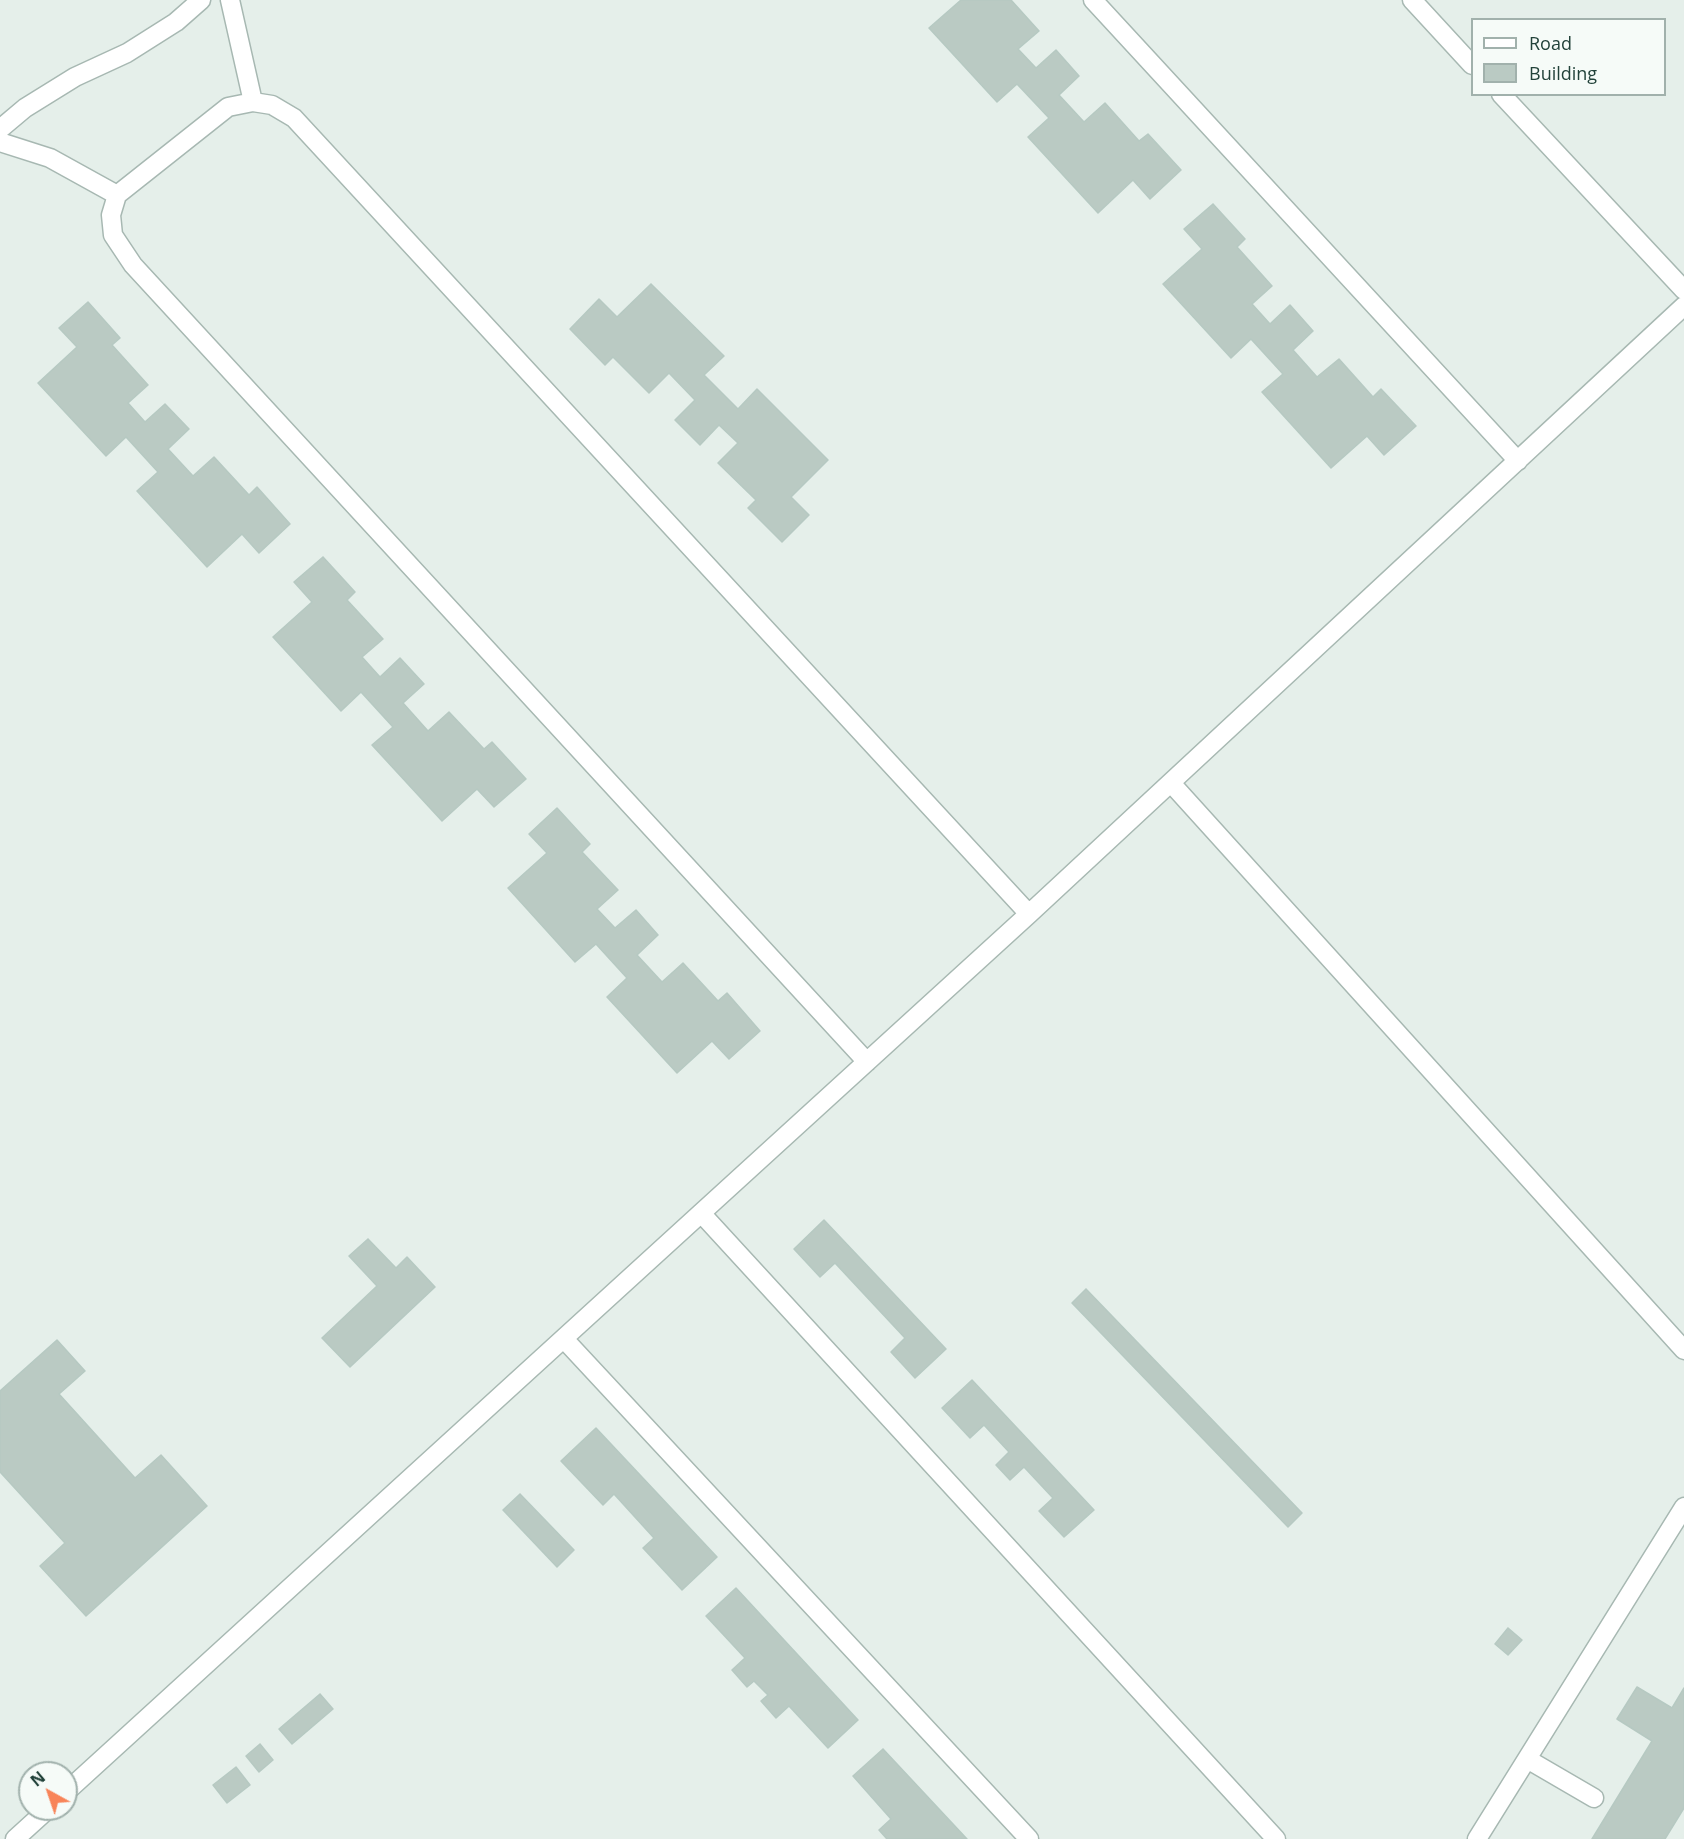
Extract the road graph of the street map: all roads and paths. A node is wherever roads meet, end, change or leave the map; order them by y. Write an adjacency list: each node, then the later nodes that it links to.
1 (201, 0): 8 (lane)
2 (230, 0): 7 (lane)
3 (1093, 0): 13 (lane)
4 (1412, 0): 5 (lane)
5 (1471, 63)
6 (1503, 96): 11 (lane)
7 (253, 102): 10 (lane); 15 (lane)
8 (0, 129)
9 (0, 142): 10 (lane)
10 (117, 195): 16 (lane)
11 (1684, 290)
12 (1684, 306): 13 (lane)
13 (1518, 460): 14 (lane)
14 (1171, 783): 15 (lane); 19 (lane)
15 (1029, 914): 16 (lane)
16 (867, 1062): 17 (lane)
17 (701, 1213): 18 (lane); 27 (lane)
18 (564, 1339): 22 (lane); 26 (lane)
19 (1684, 1350)
20 (1684, 1507): 21 (lane)
21 (1527, 1759): 23 (lane); 28 (lane)
22 (78, 1781)
23 (1594, 1798)
24 (35, 1821): 25 (lane)
25 (15, 1839)
26 (1029, 1839)
27 (1276, 1839)
28 (1477, 1839)

